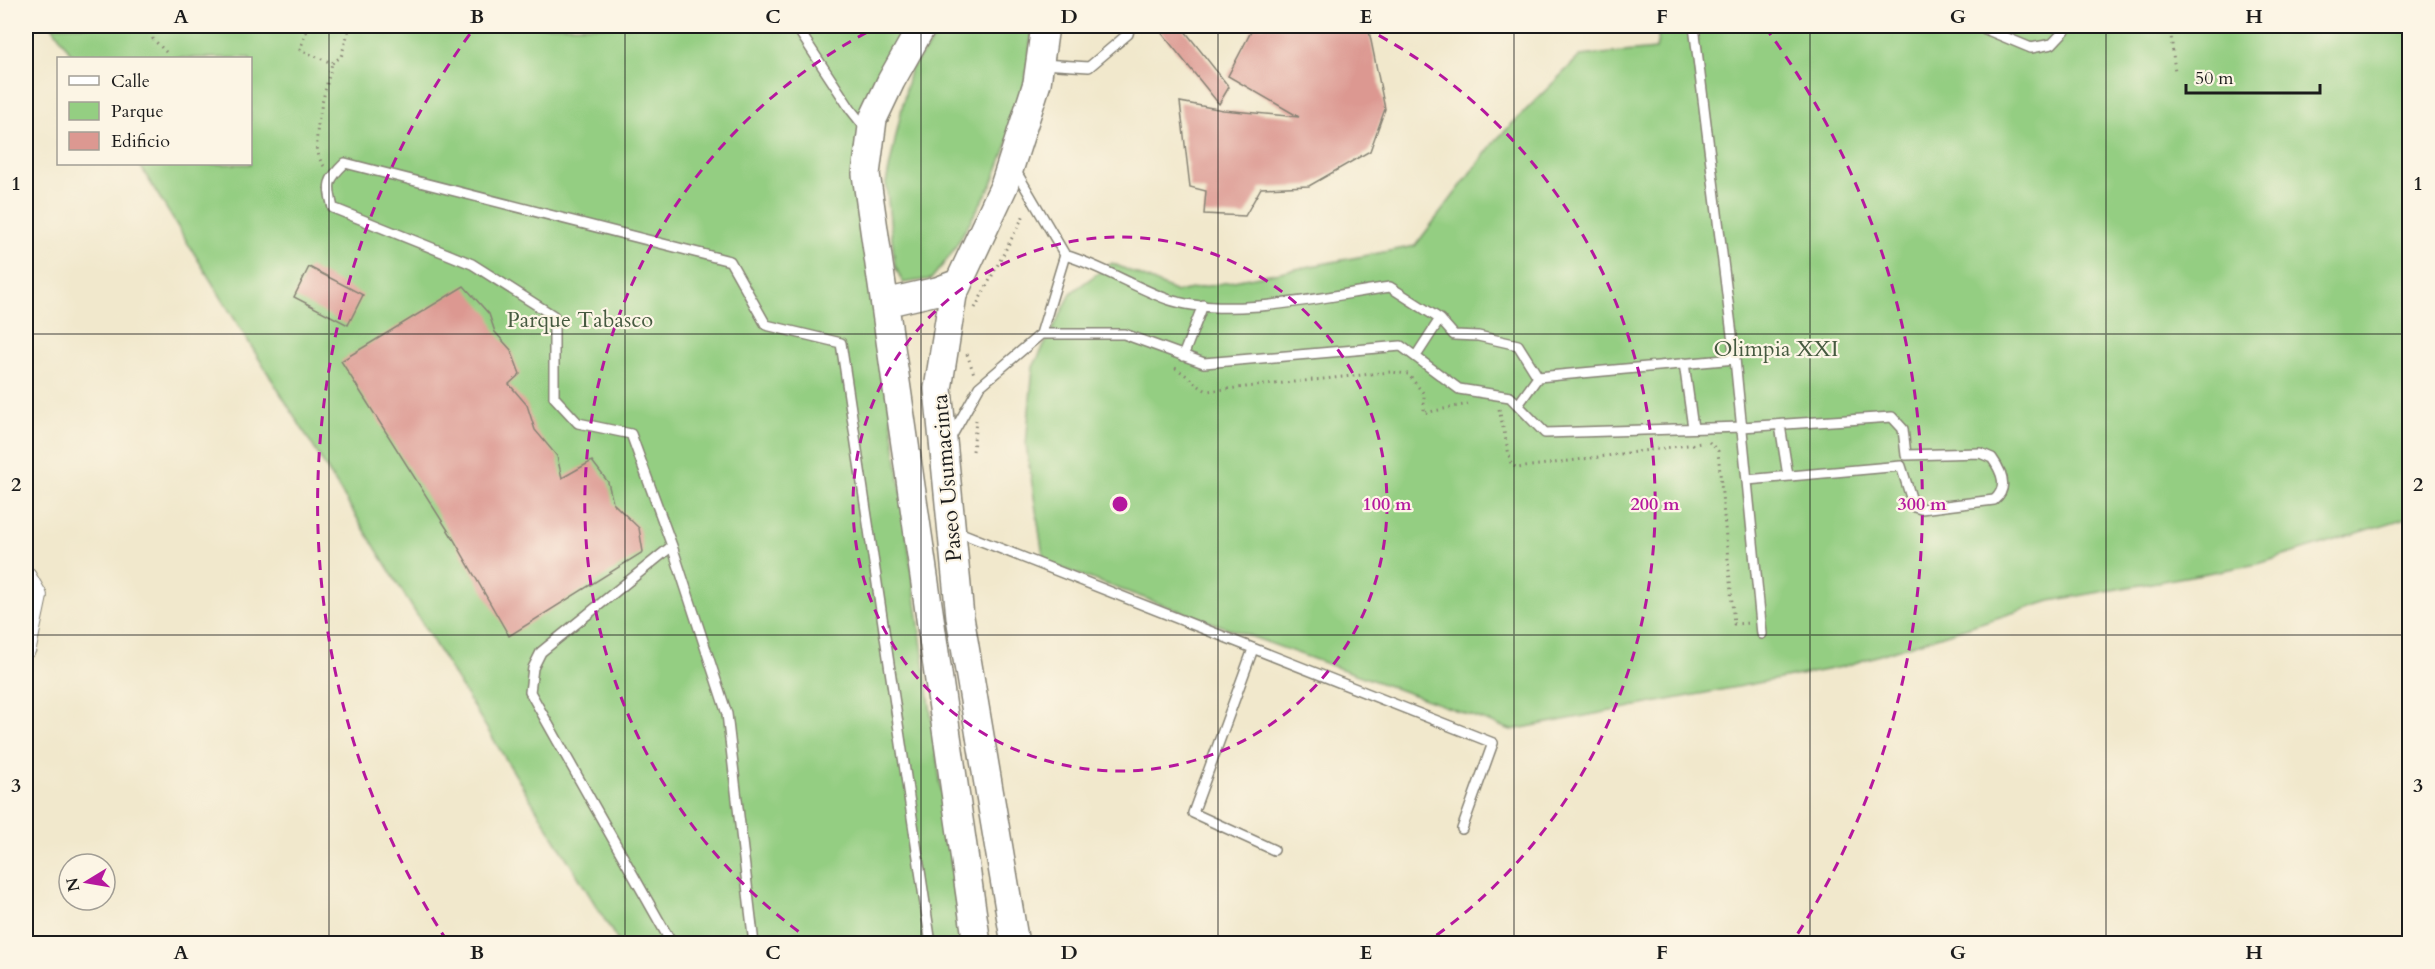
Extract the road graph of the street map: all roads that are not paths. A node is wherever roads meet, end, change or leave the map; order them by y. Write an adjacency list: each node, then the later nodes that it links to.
1 (796, 26): 9 (lane)
2 (922, 26): 9 (main road, Paseo Usumacinta)
3 (1045, 26): 8 (main road, Paseo Usumacinta)
4 (1130, 26): 8 (lane)
5 (1695, 26): 19 (lane)
6 (1978, 26): 7 (lane)
7 (2069, 26)
8 (1040, 64): 10 (main road, Paseo Usumacinta)
9 (871, 135): 13 (main road, Paseo Usumacinta)
10 (1011, 163): 11 (lane); 12 (main road, Paseo Usumacinta)
11 (1065, 255): 14 (lane); 16 (lane)
12 (958, 283): 13 (main road); 26 (main road, Paseo Usumacinta)
13 (885, 303): 42 (main road, Paseo Usumacinta)
14 (1203, 304): 15 (lane); 17 (lane)
15 (1440, 319): 18 (lane); 21 (lane)
16 (1041, 334): 17 (lane); 26 (lane)
17 (1183, 356): 18 (lane)
18 (1416, 356): 22 (lane)
19 (1735, 359): 20 (lane); 25 (lane)
20 (1684, 363): 21 (lane); 24 (lane)
21 (1538, 377): 22 (lane)
22 (1518, 405): 24 (lane)
23 (1780, 425): 25 (lane); 27 (lane); 29 (lane)
24 (1693, 428): 25 (lane)
25 (1742, 428): 30 (lane)
26 (944, 449): 31 (main road, Paseo Usumacinta)
27 (1906, 455): 28 (lane); 28 (lane)
28 (1901, 465): 29 (lane)
29 (1788, 476): 30 (lane)
30 (1747, 480): 34 (lane)
31 (951, 529): 36 (lane); 43 (main road, Paseo Usumacinta)
32 (672, 546): 39 (lane); 40 (lane); 41 (lane)
33 (26, 577): 35 (street)
34 (1762, 634)
35 (26, 648)
36 (1253, 649): 37 (lane); 38 (lane)
37 (1462, 829)
38 (1274, 850)
39 (672, 944)
40 (754, 944)
41 (932, 944)
42 (977, 944)
43 (1015, 944)

